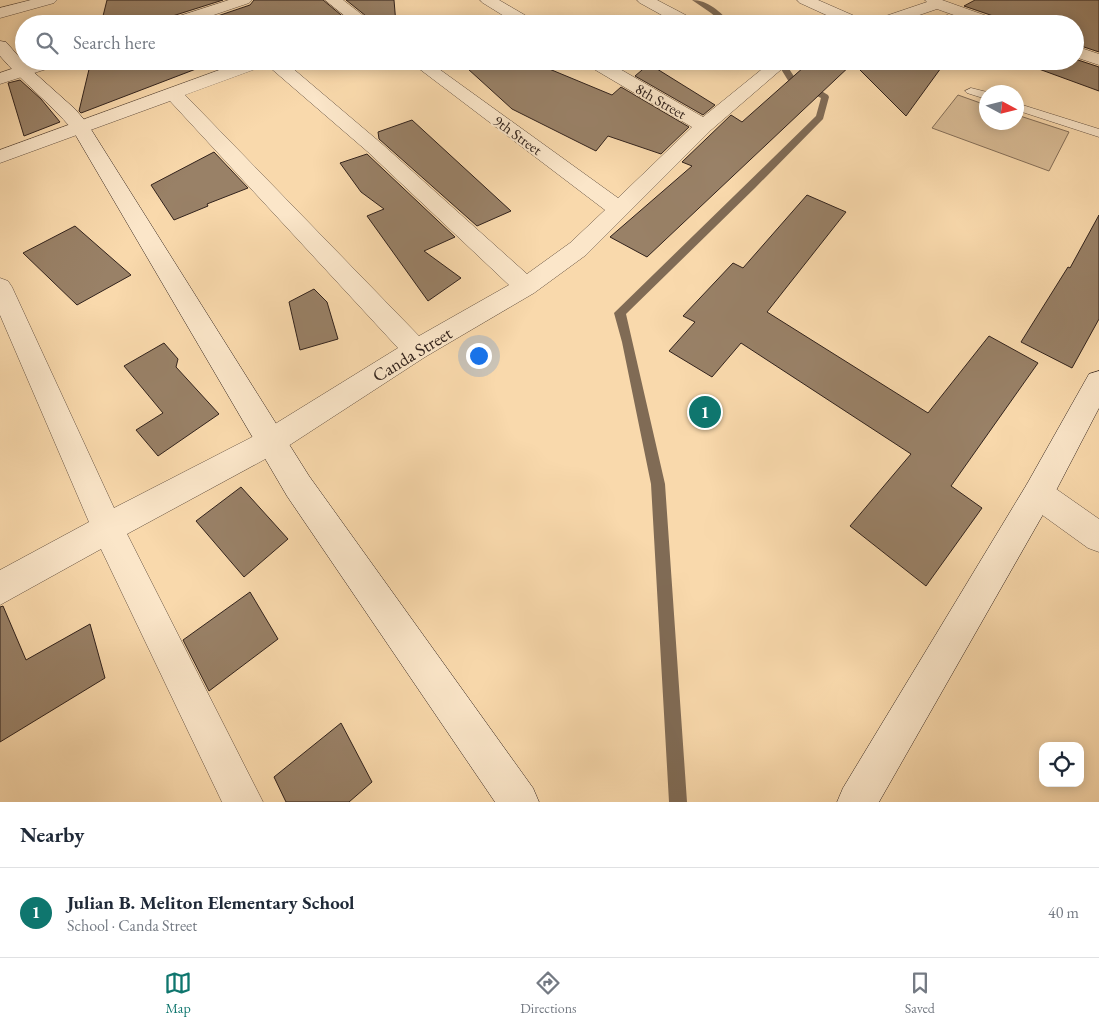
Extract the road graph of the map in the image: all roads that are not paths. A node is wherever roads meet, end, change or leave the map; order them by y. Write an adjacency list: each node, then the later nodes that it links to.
1 (49, 0): 8 (street)
2 (244, 0): 9 (street)
3 (333, 0): 10 (street)
4 (488, 0): 11 (street)
5 (645, 0): 12 (street)
6 (806, 0): 13 (street)
7 (935, 2): 14 (street); 15 (street)
8 (0, 14)
9 (198, 15)
10 (353, 15)
11 (514, 15)
12 (674, 15)
13 (840, 15)
14 (901, 15)
15 (970, 15)
16 (0, 46): 25 (street)
17 (1084, 54): 18 (street)
18 (1099, 60)
19 (26, 70): 25 (street)
20 (236, 70): 27 (street)
21 (284, 70): 36 (street)
22 (429, 70): 34 (street, 9th Street)
23 (608, 70): 30 (street, 8th Street)
24 (767, 70): 30 (street, Canda Street)
25 (11, 75): 31 (street)
26 (971, 91): 28 (lane)
27 (173, 93): 31 (street); 37 (street)
28 (979, 94)
29 (1024, 109): 32 (lane)
30 (704, 126): 34 (street, Canda Street)
31 (80, 127): 33 (street); 39 (street)
32 (1099, 133)
33 (0, 157)
34 (619, 209): 36 (street, Canda Street)
35 (0, 287): 41 (street)
36 (526, 287): 37 (street, Canda Street)
37 (416, 350): 39 (street, Canda Street)
38 (1099, 382): 40 (street)
39 (272, 441): 41 (street, Canda Street); 45 (street)
40 (1038, 494): 42 (street); 46 (street)
41 (107, 528): 43 (street, Canda Street); 44 (street)
42 (1099, 537)
43 (0, 588)
44 (243, 802)
45 (519, 802)
46 (857, 802)

